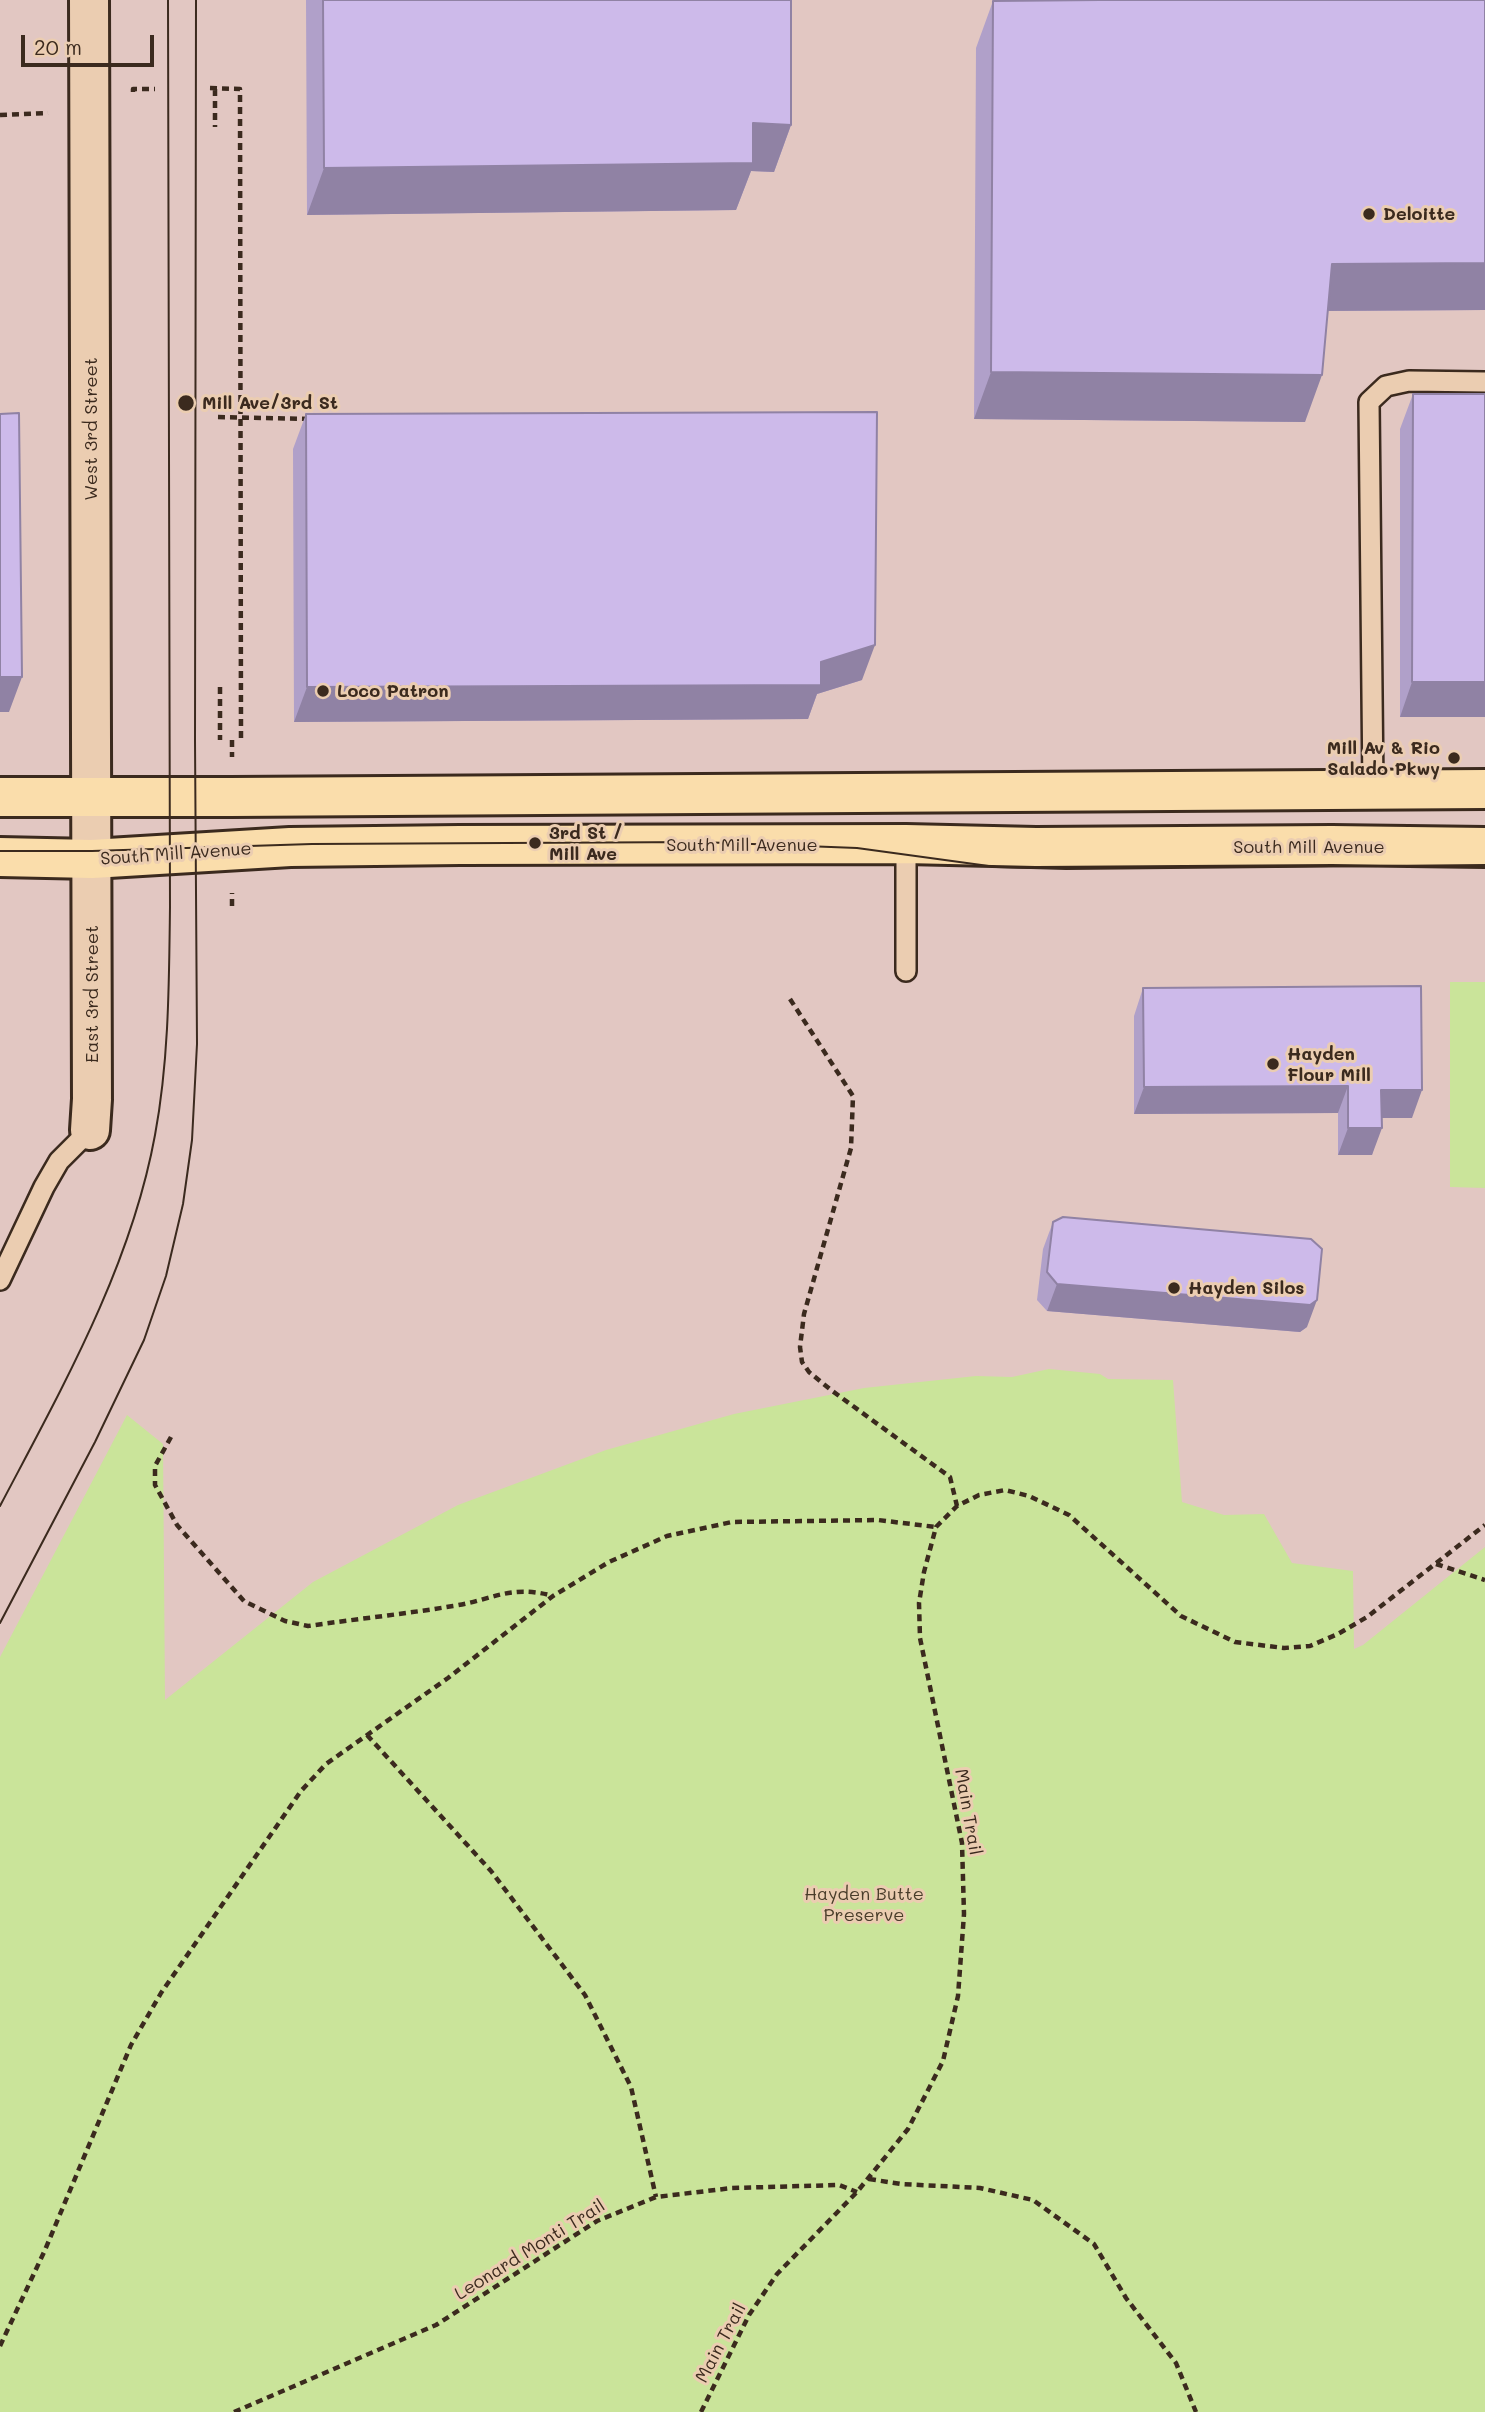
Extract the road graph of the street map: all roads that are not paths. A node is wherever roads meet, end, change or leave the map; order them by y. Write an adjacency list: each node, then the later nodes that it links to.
1 (89, 0): 6 (street, West 3rd Street)
2 (1485, 382): 4 (lane)
3 (1485, 789): 4 (main road)
4 (1373, 790): 6 (main road)
5 (0, 797): 6 (main road)
6 (92, 797): 10 (street, West 3rd Street)
7 (906, 844): 8 (main road, South Mill Avenue); 10 (main road, South Mill Avenue); 11 (lane)
8 (1485, 847)
9 (0, 858): 10 (main road, South Mill Avenue)
10 (92, 859): 12 (street, East 3rd Street)
11 (906, 971)
12 (90, 1130): 13 (lane)
13 (0, 1280)

